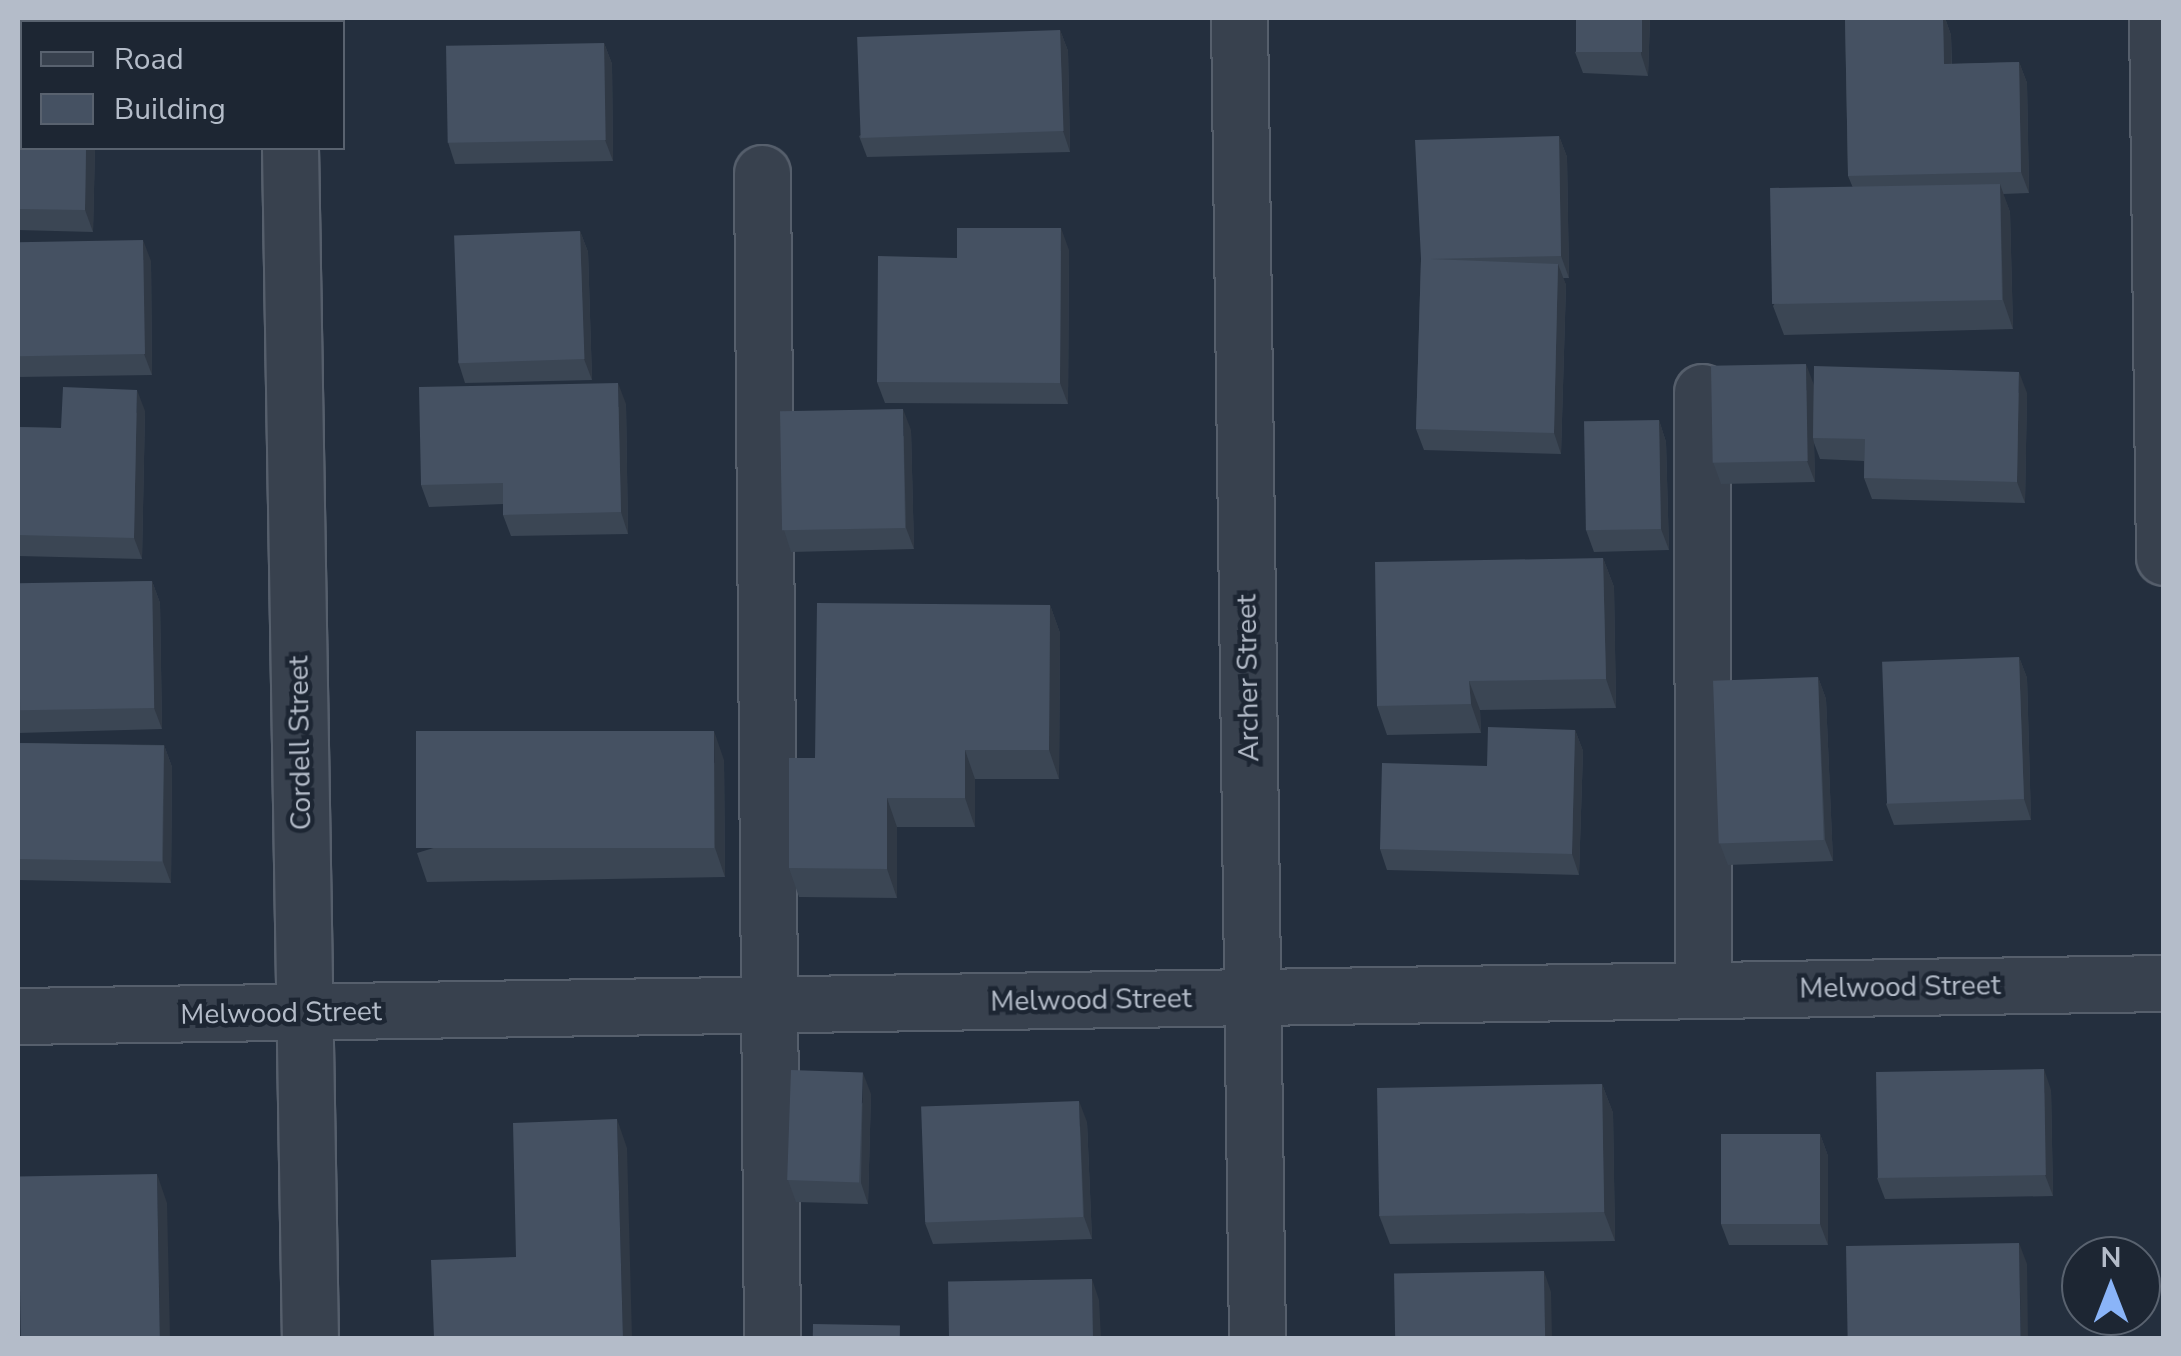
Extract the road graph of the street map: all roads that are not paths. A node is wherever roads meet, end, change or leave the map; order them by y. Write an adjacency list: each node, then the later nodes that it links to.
1 (1239, 18): 9 (street, Archer Street)
2 (2157, 18): 6 (street)
3 (290, 150): 11 (street, Cordell Street)
4 (762, 173): 10 (street)
5 (1702, 392): 8 (street)
6 (2164, 557)
7 (2164, 983): 8 (street, Melwood Street)
8 (1703, 990): 9 (street, Melwood Street)
9 (1252, 997): 10 (street, Melwood Street); 15 (street, Archer Street)
10 (769, 1004): 11 (street, Melwood Street); 14 (street)
11 (305, 1012): 12 (street, Melwood Street); 13 (street, Cordell Street)
12 (18, 1016)
13 (310, 1338)
14 (772, 1338)
15 (1257, 1338)

